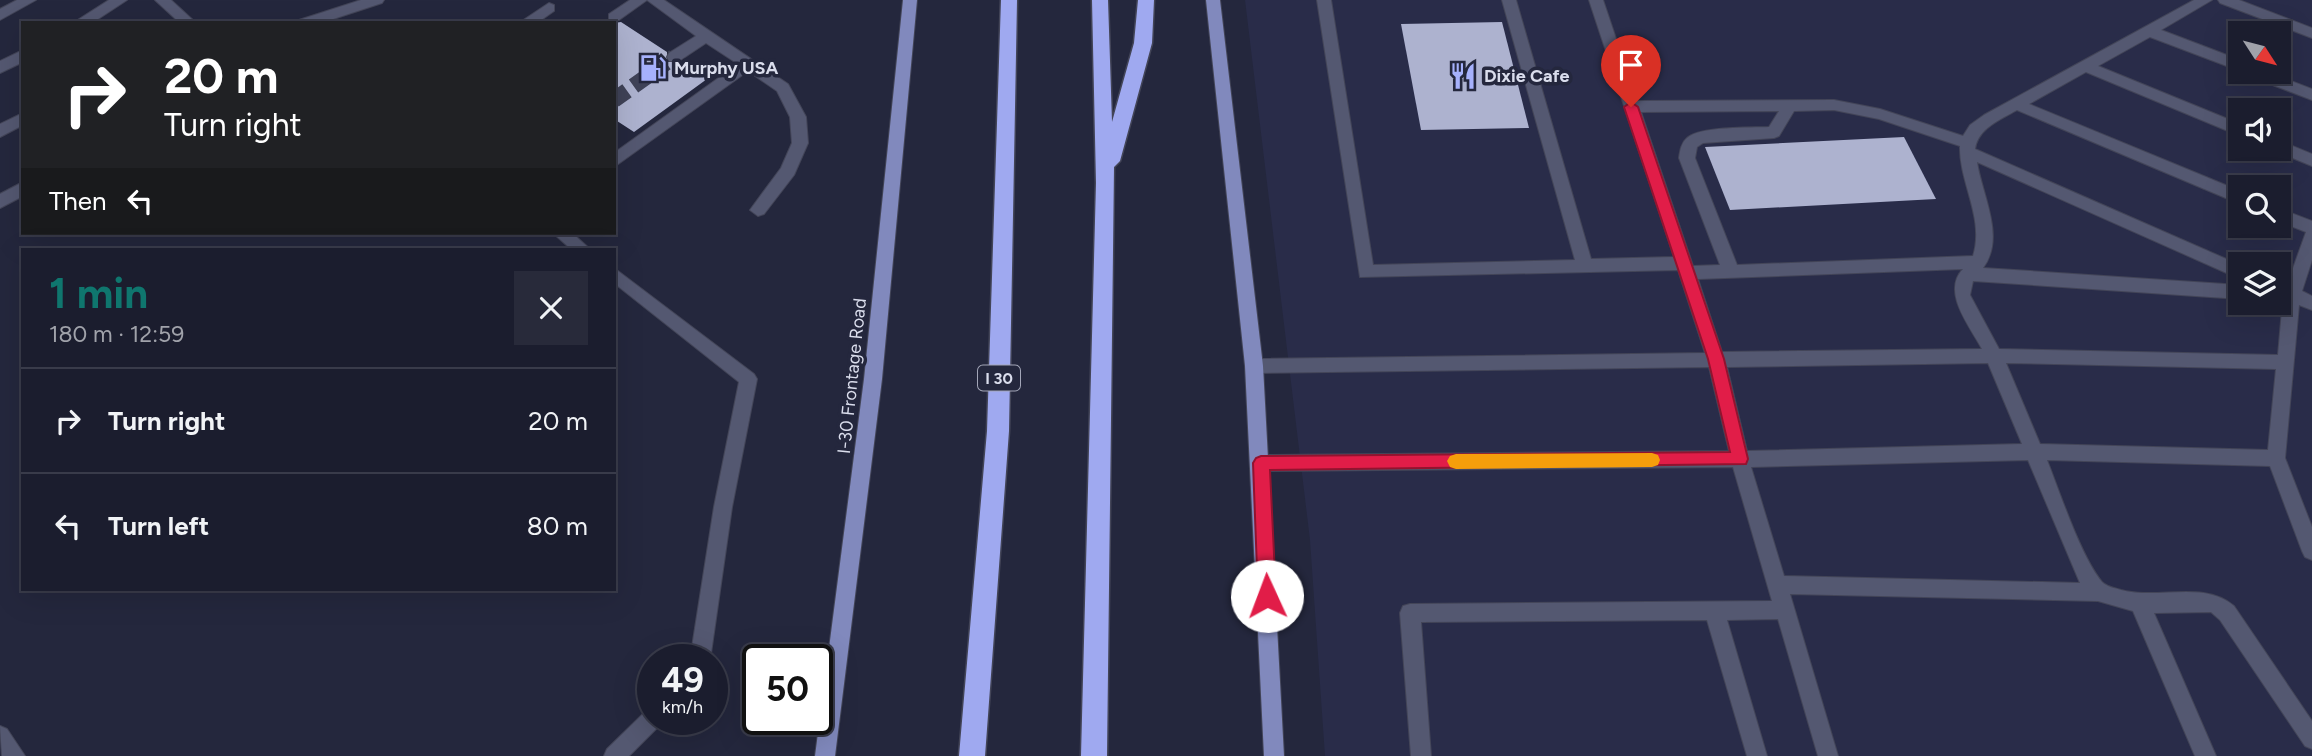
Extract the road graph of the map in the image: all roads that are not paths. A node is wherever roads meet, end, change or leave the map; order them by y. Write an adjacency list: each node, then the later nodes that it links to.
1 (29, 0): 19 (street)
2 (120, 0): 21 (street)
3 (162, 0): 22 (street)
4 (377, 0): 23 (street)
5 (562, 0): 18 (street)
6 (640, 0): 20 (street)
7 (654, 0): 27 (street)
8 (910, 0): 87 (main road, I-30 Frontage Road)
9 (1010, 0): 88 (highway, I 30)
10 (1100, 0): 46 (highway)
11 (1146, 0): 46 (highway)
12 (1213, 0): 70 (main road)
13 (1324, 0): 56 (street)
14 (1509, 0): 56 (street)
15 (1596, 0): 38 (street)
16 (2206, 0): 25 (street)
17 (2225, 0): 26 (street)
18 (546, 4): 24 (street)
19 (0, 15)
20 (614, 17)
21 (83, 21)
22 (187, 21)
23 (310, 21)
24 (528, 21)
25 (2149, 31): 30 (street); 32 (street)
26 (2312, 33)
27 (706, 36): 29 (street); 31 (street)
28 (21, 56): 33 (street)
29 (674, 57)
30 (2228, 61)
31 (748, 64): 44 (street); 50 (street)
32 (2085, 66): 36 (street); 40 (street)
33 (0, 68)
34 (2286, 84): 35 (street)
35 (2312, 94)
36 (2016, 104): 42 (street); 48 (street)
37 (1789, 106): 38 (street); 42 (street); 60 (street)
38 (1631, 107): 58 (street)
39 (21, 119): 41 (street)
40 (2228, 125)
41 (0, 131)
42 (1968, 147): 57 (street); 59 (street)
43 (2291, 151): 45 (street)
44 (616, 160)
45 (2312, 160)
46 (1105, 183): 89 (highway)
47 (21, 189): 49 (street)
48 (2228, 193)
49 (0, 202)
50 (758, 210)
51 (2291, 219): 52 (street)
52 (2312, 228)
53 (564, 235): 55 (street)
54 (2312, 236): 62 (street)
55 (580, 248)
56 (1585, 266): 58 (street)
57 (2228, 266)
58 (1685, 268): 60 (street); 68 (street)
59 (1975, 268): 60 (street); 63 (street); 67 (street)
60 (1731, 271)
61 (616, 276): 81 (street)
62 (2291, 277)
63 (2228, 291)
64 (2291, 296): 65 (street)
65 (2312, 303)
66 (2284, 315): 69 (street)
67 (1994, 356): 68 (street); 69 (street); 71 (street)
68 (1716, 359): 70 (street); 73 (street)
69 (2286, 362): 72 (street)
70 (1254, 366): 74 (main road)
71 (2032, 452): 72 (street); 73 (street); 77 (street)
72 (2276, 458): 75 (street)
73 (1740, 459): 74 (street); 76 (street)
74 (1261, 463): 90 (main road)
75 (2312, 551)
76 (1778, 585): 77 (street); 79 (street)
77 (2098, 592): 78 (street)
78 (2140, 604): 84 (street); 94 (street)
79 (1785, 610): 80 (street); 93 (street)
80 (1715, 612): 91 (street); 92 (street)
81 (702, 644)
82 (637, 734): 86 (street)
83 (0, 736): 85 (street)
84 (2312, 740)
85 (15, 756)
86 (614, 756)
87 (825, 756)
88 (972, 756)
89 (1094, 756)
90 (1274, 756)
91 (1421, 756)
92 (1758, 756)
93 (1828, 756)
94 (2206, 756)

